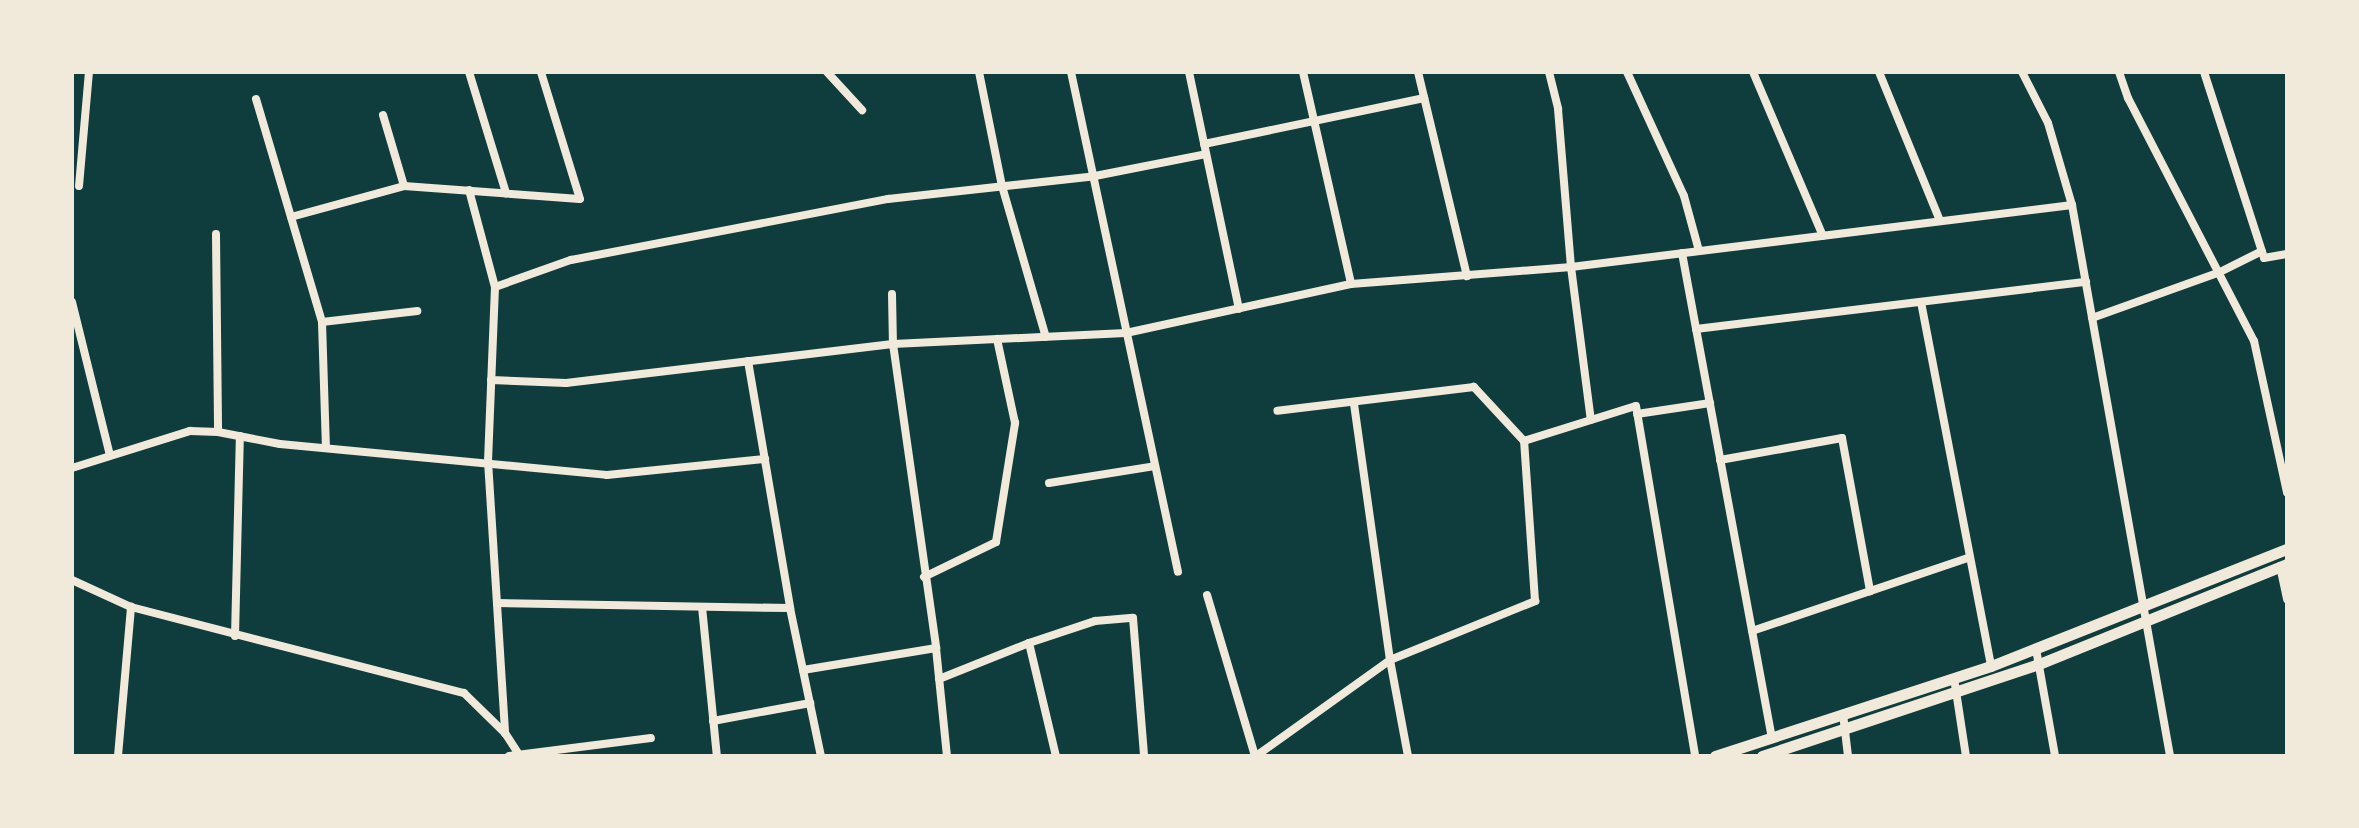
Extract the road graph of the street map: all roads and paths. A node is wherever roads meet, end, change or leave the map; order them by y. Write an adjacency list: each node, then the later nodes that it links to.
1 (89, 72): 24 (street)
2 (469, 72): 28 (street)
3 (541, 72): 28 (street)
4 (827, 72): 19 (street)
5 (979, 72): 26 (street)
6 (1071, 72): 23 (street)
7 (1189, 72): 22 (street)
8 (1303, 72): 21 (street)
9 (1418, 72): 17 (street)
10 (1549, 72): 38 (street)
11 (1627, 72): 34 (street)
12 (1753, 72): 33 (street)
13 (1879, 72): 31 (street)
14 (2022, 72): 29 (street)
15 (2119, 72): 39 (street)
16 (2204, 72): 35 (street)
17 (1424, 98): 21 (street); 40 (street)
18 (256, 99): 30 (street)
19 (862, 110)
20 (383, 115): 25 (street)
21 (1314, 121): 22 (street); 42 (street)
22 (1205, 149): 23 (street); 47 (street)
23 (1095, 176): 26 (street); 52 (street)
24 (79, 186)
25 (404, 186): 27 (street); 30 (street)
26 (1002, 186): 43 (street); 53 (street)
27 (469, 190): 28 (street); 43 (street)
28 (506, 193)
29 (2072, 205): 31 (street); 41 (street)
30 (291, 217): 50 (street)
31 (1940, 221): 33 (street)
32 (216, 234): 63 (street)
33 (1823, 236): 34 (street)
34 (1699, 251): 36 (street)
35 (2262, 251): 37 (street); 39 (street)
36 (1682, 253): 38 (street); 51 (street)
37 (2287, 254)
38 (1571, 267): 40 (street); 62 (street)
39 (2218, 273): 49 (street); 74 (street)
40 (1467, 276): 42 (street)
41 (2086, 282): 46 (street); 49 (street)
42 (1351, 284): 47 (street)
43 (495, 287): 57 (street)
44 (892, 294): 55 (street)
45 (72, 302): 67 (street)
46 (1921, 302): 51 (street); 76 (street)
47 (1239, 309): 52 (street)
48 (417, 311): 50 (street)
49 (2092, 318): 85 (street)
50 (322, 322): 66 (street)
51 (1696, 329): 58 (street)
52 (1126, 333): 53 (street); 71 (street)
53 (1046, 337): 54 (street)
54 (997, 339): 55 (street); 79 (street)
55 (893, 344): 56 (street); 79 (street)
56 (748, 361): 57 (street); 68 (street)
57 (491, 380): 70 (street)
58 (1710, 403): 61 (street); 69 (street)
59 (1354, 404): 60 (street); 65 (street); 95 (street)
60 (1277, 411)
61 (1637, 414): 62 (street); 119 (street)
62 (1591, 420): 65 (street)
63 (218, 432): 64 (street); 67 (street)
64 (240, 436): 66 (street); 91 (street)
65 (1524, 441): 95 (street)
66 (326, 448): 70 (street)
67 (110, 455): 72 (street)
68 (765, 459): 70 (street); 88 (street)
69 (1720, 460): 81 (street); 90 (street)
70 (488, 461): 84 (street)
71 (1155, 466): 73 (street); 78 (street)
72 (72, 468)
73 (1049, 483)
74 (2287, 492)
75 (2287, 549): 85 (main road)
76 (1970, 557): 81 (street); 97 (street)
77 (2283, 565): 83 (street); 89 (main road)
78 (1178, 572)
79 (924, 577): 93 (street)
80 (72, 580): 86 (street)
81 (1870, 591): 90 (street)
82 (1207, 595): 117 (street)
83 (2287, 599)
84 (497, 603): 87 (street); 106 (street)
85 (2143, 605): 89 (street); 94 (main road)
86 (131, 607): 91 (street); 110 (street)
87 (702, 607): 88 (street); 104 (street)
88 (790, 608): 98 (street)
89 (2145, 620): 96 (main road); 125 (street)
90 (1752, 631): 107 (street)
91 (235, 636): 106 (street)
92 (1029, 643): 100 (street); 115 (street); 116 (street)
93 (936, 648): 98 (street); 100 (street)
94 (2036, 649): 96 (street); 97 (main road)
95 (1390, 660): 117 (street); 118 (street)
96 (2039, 664): 101 (main road); 124 (street)
97 (1991, 666): 99 (main road)
98 (803, 670): 102 (street)
99 (1954, 678): 101 (street); 103 (main road)
100 (939, 679): 114 (street)
101 (1956, 693): 105 (main road); 123 (street)
102 (810, 703): 104 (street); 113 (street)
103 (1843, 714): 105 (street); 107 (main road)
104 (713, 721): 112 (street)
105 (1845, 729): 121 (main road); 122 (street)
106 (505, 733): 109 (street)
107 (1772, 737): 120 (main road)
108 (651, 738): 109 (street)
109 (520, 755): 111 (street)
110 (118, 756)
111 (509, 756)
112 (717, 756)
113 (821, 756)
114 (947, 756)
115 (1056, 756)
116 (1144, 756)
117 (1256, 756)
118 (1408, 756)
119 (1695, 756)
120 (1715, 756)
121 (1762, 756)
122 (1848, 756)
123 (1966, 756)
124 (2055, 756)
125 (2170, 756)

